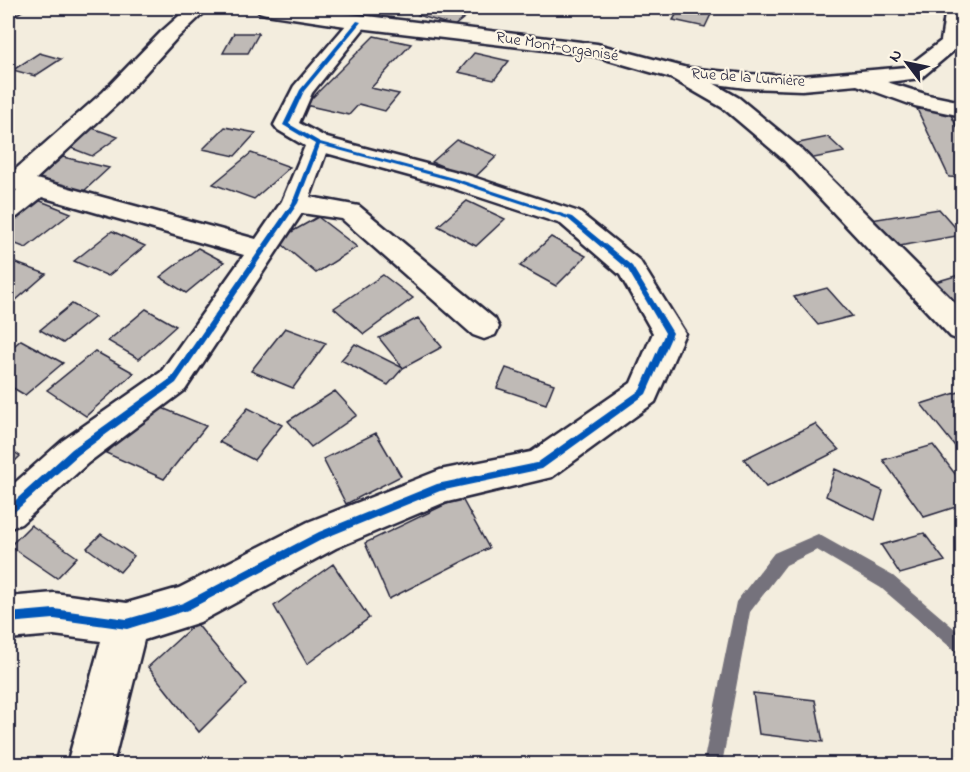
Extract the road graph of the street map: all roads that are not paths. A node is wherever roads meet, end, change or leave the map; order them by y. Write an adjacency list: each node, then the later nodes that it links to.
1 (199, 8): 9 (street)
2 (266, 8): 4 (street, Rue Mont-Organisé)
3 (957, 14): 6 (street, Rue de la Lumière)
4 (360, 21): 5 (street, Rue Mont-Organisé); 8 (street)
5 (679, 73): 6 (street, Rue de la Lumière); 14 (street, Rue Mont-Organisé)
6 (855, 78): 7 (street)
7 (963, 109)
8 (318, 142): 10 (street); 17 (street)
9 (27, 185): 11 (street); 12 (street)
10 (295, 203): 12 (street); 13 (street)
11 (8, 211)
12 (264, 251): 15 (street)
13 (484, 327)
14 (963, 329)
15 (8, 512)
16 (8, 618): 17 (street)
17 (127, 624): 18 (street)
18 (90, 765)

